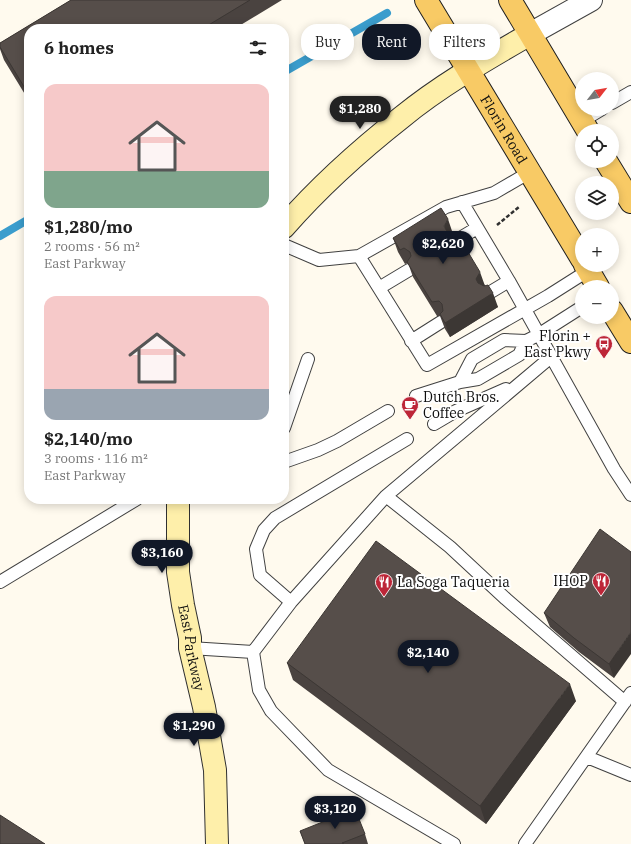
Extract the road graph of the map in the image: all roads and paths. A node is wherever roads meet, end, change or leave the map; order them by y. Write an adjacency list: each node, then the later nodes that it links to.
1 (426, 0): 5 (main road, Florin Road)
2 (510, 0): 4 (main road)
3 (591, 0): 4 (street)
4 (530, 34): 5 (street); 9 (main road)
5 (469, 70): 12 (main road, Florin Road); 15 (street)
6 (631, 92): 7 (lane)
7 (619, 99)
8 (595, 116): 10 (lane)
9 (584, 124)
10 (587, 124)
11 (610, 168): 14 (main road)
12 (530, 172): 13 (lane); 19 (main road, Florin Road)
13 (462, 202): 16 (lane); 20 (lane)
14 (631, 202)
15 (289, 222)
16 (477, 228): 17 (lane); 23 (lane)
17 (457, 240)
18 (289, 247): 20 (lane)
19 (575, 248)
20 (359, 256): 24 (lane)
21 (409, 270): 24 (lane)
22 (585, 272): 26 (lane)
23 (509, 282): 25 (lane); 26 (lane)
24 (379, 288): 32 (lane)
25 (489, 293)
26 (524, 310): 30 (lane); 32 (lane)
27 (575, 311): 30 (lane)
28 (441, 322): 32 (lane)
29 (619, 322): 33 (main road)
30 (538, 334): 31 (lane); 34 (lane)
31 (526, 340): 36 (lane); 36 (lane)
32 (411, 341)
33 (631, 342)
34 (551, 357): 37 (lane); 44 (lane)
35 (308, 359): 40 (lane)
36 (460, 382): 38 (lane)
37 (518, 384): 41 (lane); 45 (lane)
38 (416, 396)
39 (388, 411): 43 (lane)
40 (289, 414)
41 (434, 424)
42 (407, 439): 49 (lane)
43 (289, 460)
44 (631, 495)
45 (386, 496): 49 (lane); 52 (lane)
46 (129, 504): 48 (lane)
47 (178, 504): 50 (street, East Parkway)
48 (0, 582)
49 (291, 602): 51 (lane)
50 (190, 648): 51 (lane); 55 (street, East Parkway)
51 (253, 652): 56 (lane)
52 (628, 697): 53 (lane)
53 (586, 757): 54 (lane); 57 (lane)
54 (631, 775)
55 (217, 844)
56 (454, 844)
57 (525, 844)

